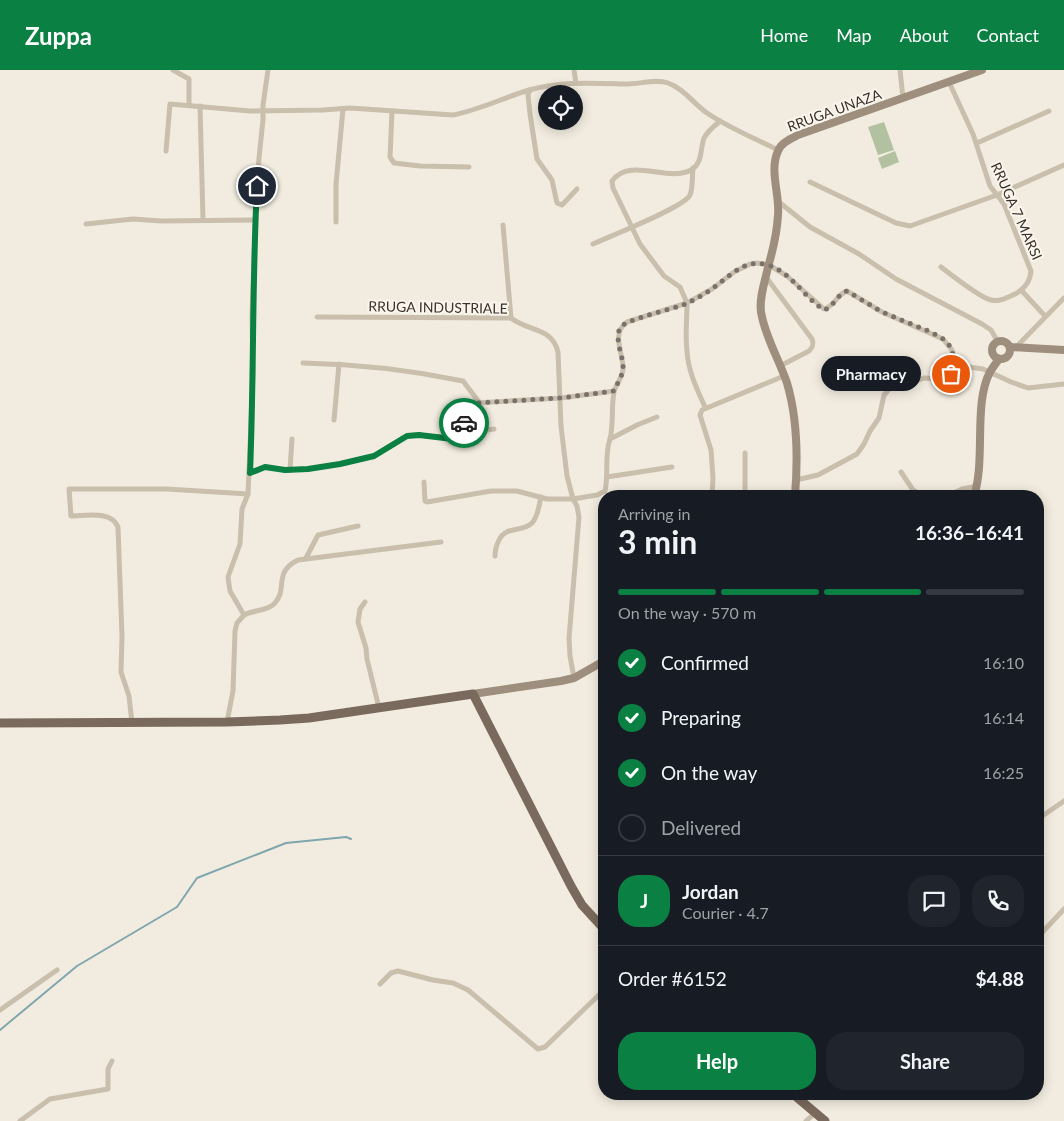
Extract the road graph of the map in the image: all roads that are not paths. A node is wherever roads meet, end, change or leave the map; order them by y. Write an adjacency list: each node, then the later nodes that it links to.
1 (173, 70): 10 (street)
2 (268, 70): 15 (street)
3 (574, 70): 7 (street)
4 (900, 70): 9 (street)
5 (982, 70): 6 (main road, RRUGA UNAZA)
6 (949, 82): 9 (main road, RRUGA UNAZA); 17 (street, RRUGA 7 MARSI)
7 (576, 83): 8 (street); 16 (street)
8 (530, 90): 13 (street); 24 (street)
9 (903, 98): 18 (main road, RRUGA UNAZA)
10 (188, 105): 11 (street); 19 (street)
11 (200, 106): 15 (street); 27 (street)
12 (343, 109): 13 (street); 15 (street); 29 (street)
13 (392, 111): 21 (street)
14 (1049, 111): 17 (street)
15 (263, 112): 28 (street)
16 (720, 121): 18 (street); 22 (street)
17 (977, 143): 25 (street, RRUGA 7 MARSI)
18 (778, 150): 26 (main road, RRUGA UNAZA)
19 (166, 151)
20 (1064, 165): 25 (street)
21 (469, 167)
22 (692, 168): 32 (street); 32 (street)
23 (810, 182): 25 (street)
24 (578, 190)
25 (997, 195): 37 (street, RRUGA 7 MARSI)
26 (779, 202): 34 (main road, RRUGA UNAZA); 43 (street)
27 (203, 220): 28 (street); 30 (street)
28 (255, 220): 68 (street)
29 (336, 222)
30 (86, 224)
31 (503, 224): 42 (street)
32 (631, 227): 33 (street); 39 (street)
33 (593, 244)
34 (769, 265): 36 (main road, RRUGA UNAZA); 39 (street); 50 (street)
35 (941, 267): 37 (street)
36 (766, 277): 49 (main road, RRUGA UNAZA); 49 (street)
37 (1021, 290): 40 (street)
38 (1064, 298): 40 (street)
39 (687, 303): 54 (street); 57 (street)
40 (1045, 316): 44 (street)
41 (316, 317): 42 (street, RRUGA INDUSTRIALE)
42 (511, 318): 55 (street, RRUGA INDUSTRIALE)
43 (998, 342): 44 (main road); 46 (main road)
44 (1012, 348): 45 (main road); 46 (main road)
45 (1064, 350)
46 (999, 359): 51 (main road)
47 (303, 363): 48 (street)
48 (339, 364): 56 (street); 59 (street)
49 (780, 366): 52 (main road, RRUGA UNAZA)
50 (957, 367): 51 (street); 70 (street)
51 (990, 372): 53 (street); 72 (main road)
52 (784, 376): 57 (street); 70 (main road, RRUGA UNAZA)
53 (1064, 384)
54 (614, 391): 55 (street); 63 (street)
55 (560, 398): 56 (street); 83 (street, RRUGA INDUSTRIALE)
56 (479, 402): 61 (street)
57 (705, 407): 74 (street)
58 (657, 417): 63 (street)
59 (334, 420)
60 (494, 429): 61 (street)
61 (463, 430): 66 (street)
62 (292, 439): 66 (street)
63 (610, 439): 69 (street)
64 (745, 453): 75 (street)
65 (672, 467): 69 (street)
66 (290, 470): 68 (street)
67 (901, 472): 77 (street)
68 (250, 473): 80 (street)
69 (607, 477): 73 (street)
70 (796, 480): 76 (main road, RRUGA UNAZA)
71 (424, 482): 82 (street)
72 (977, 486): 78 (street); 79 (main road)
73 (605, 490)
74 (712, 490)
75 (745, 490)
76 (795, 490)
77 (913, 490)
78 (960, 490)
79 (976, 490)
80 (248, 494): 89 (street); 94 (street)
81 (598, 494): 83 (street)
82 (541, 497): 83 (street); 86 (street)
83 (573, 499): 91 (street, RRUGA INDUSTRIALE)
84 (358, 526): 87 (street)
85 (441, 542): 87 (street)
86 (496, 556)
87 (306, 558): 89 (street)
88 (365, 602): 93 (street)
89 (244, 615): 95 (street)
90 (598, 664): 91 (main road)
91 (574, 678): 92 (main road)
92 (473, 694): 93 (main road); 100 (main road)
93 (379, 708): 95 (main road)
94 (132, 722): 95 (main road); 96 (main road)
95 (228, 722)
96 (0, 723)
97 (1064, 801): 98 (street)
98 (1044, 815)
99 (1064, 908): 101 (street)
100 (598, 922)
101 (1044, 930)
102 (57, 970): 105 (street)
103 (380, 984): 104 (street)
104 (598, 996)
105 (0, 1010)
106 (112, 1061): 109 (street)
107 (800, 1100): 108 (main road)
108 (814, 1113): 110 (street); 111 (main road)
109 (20, 1121)
110 (806, 1121)
111 (825, 1121)

